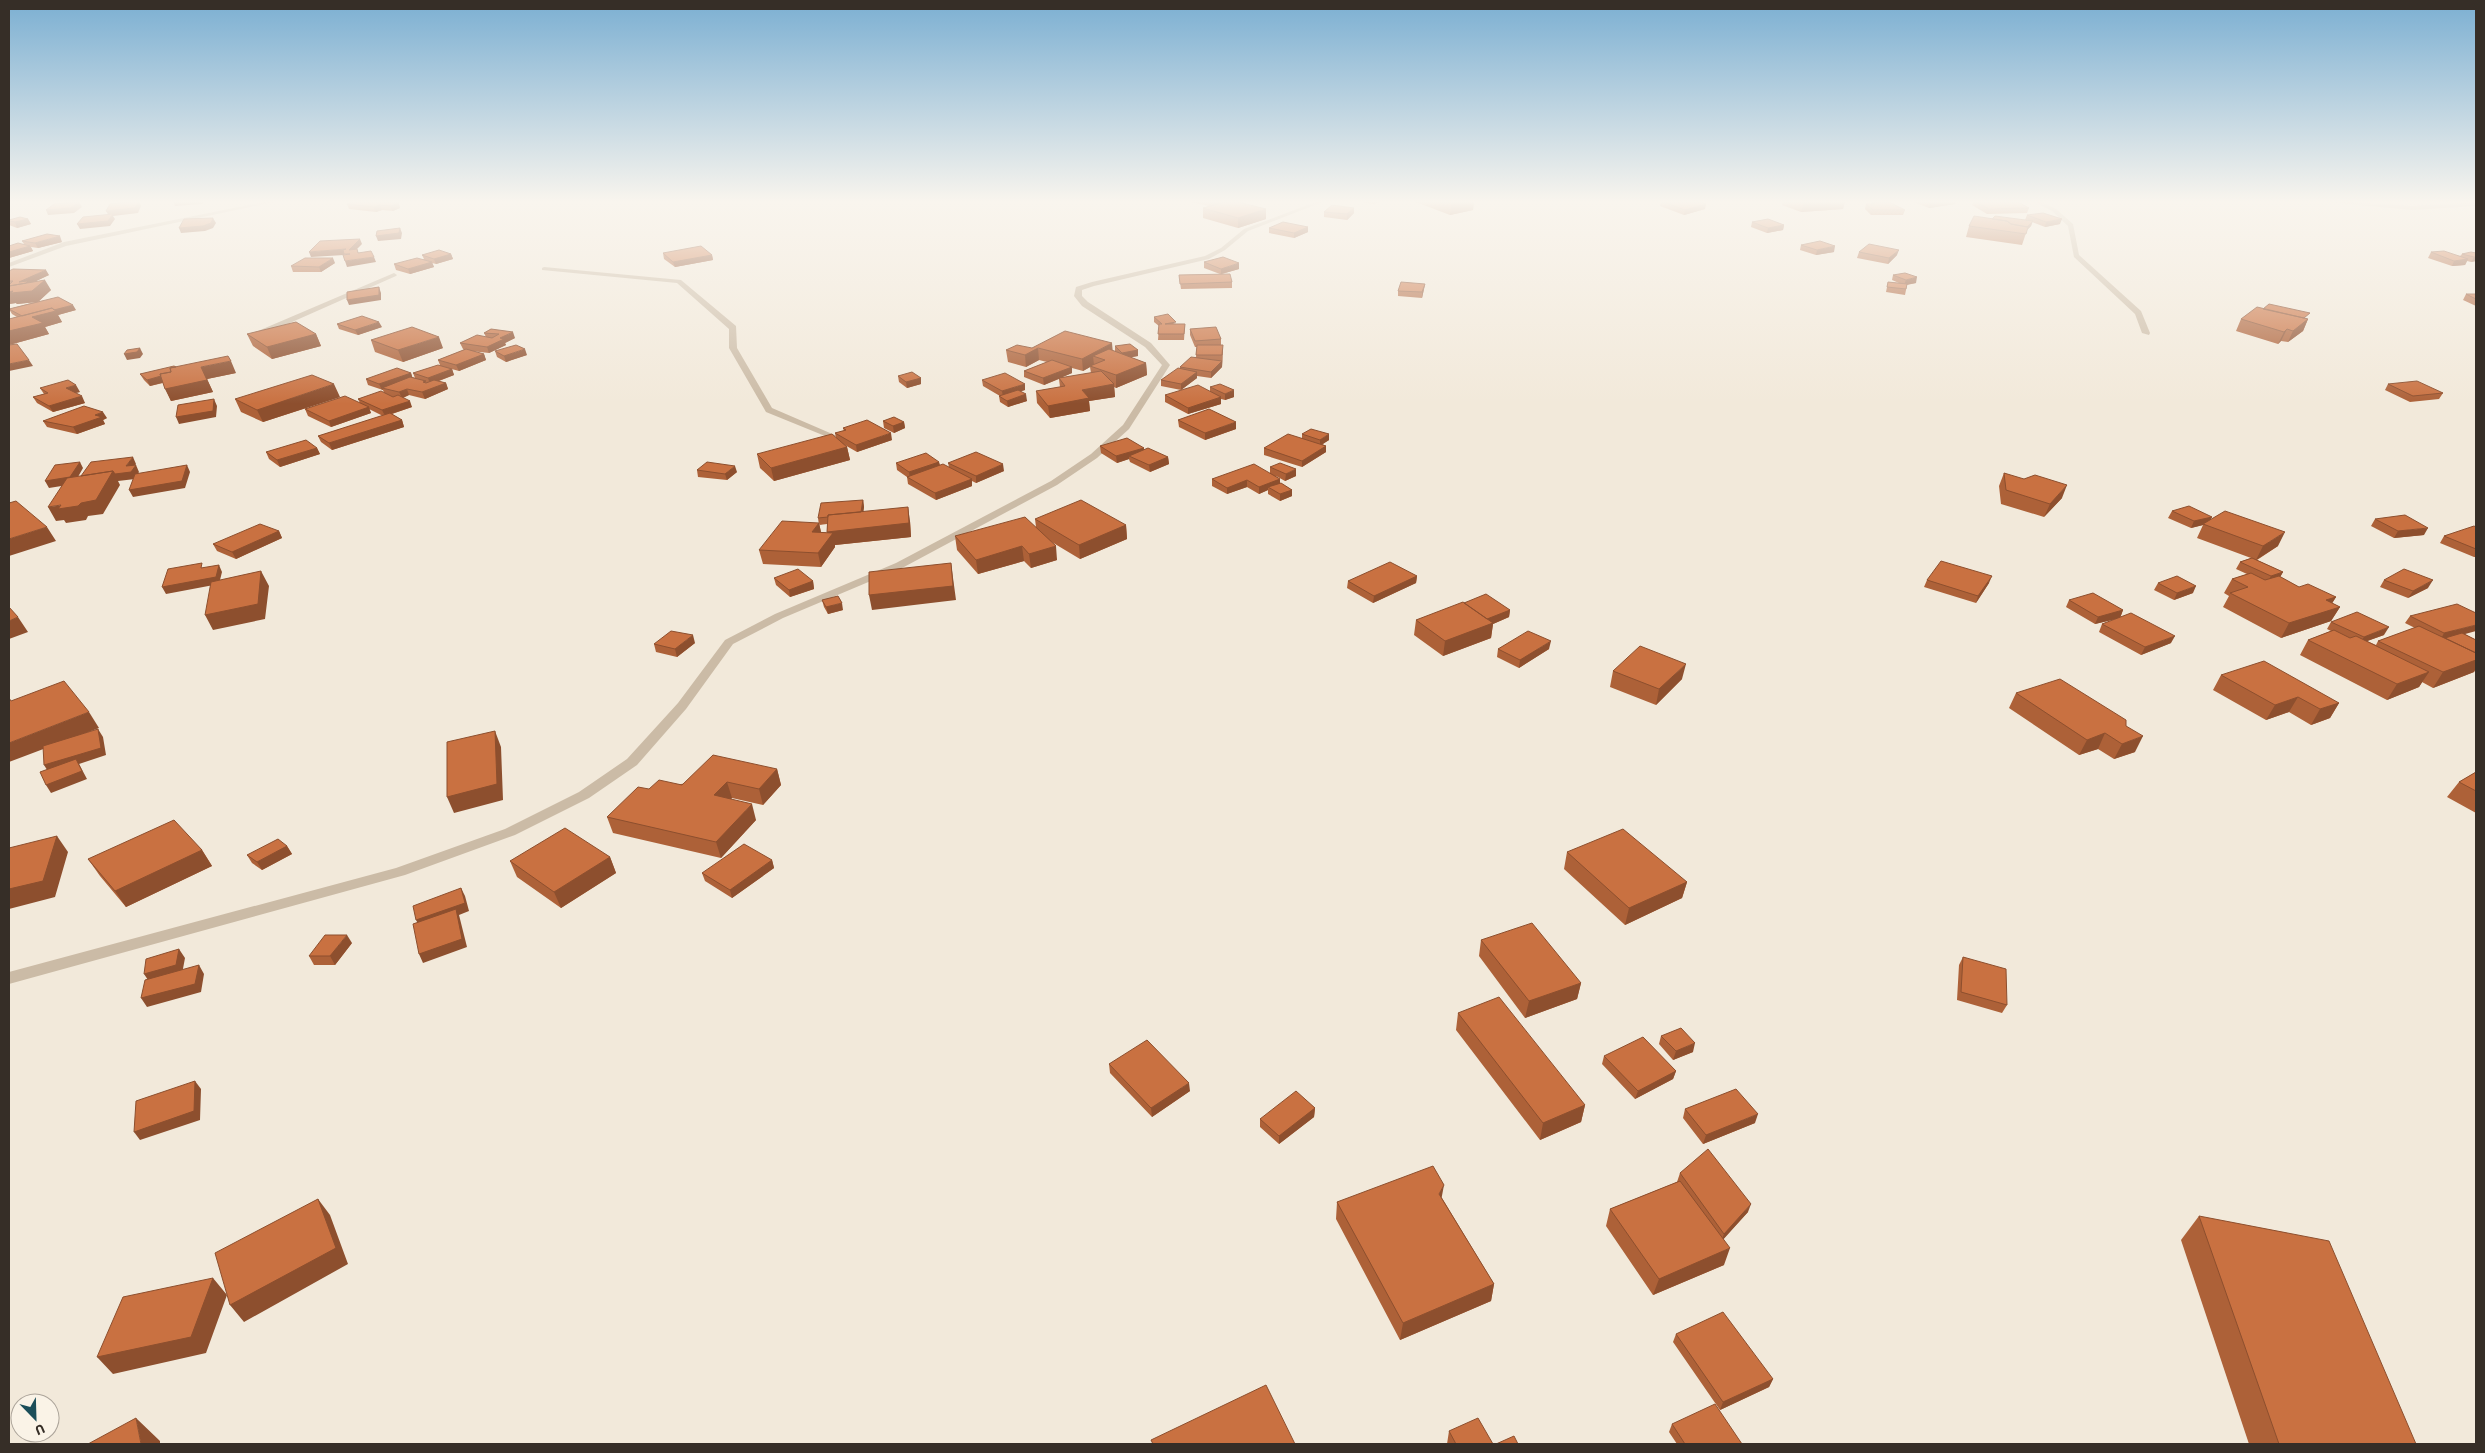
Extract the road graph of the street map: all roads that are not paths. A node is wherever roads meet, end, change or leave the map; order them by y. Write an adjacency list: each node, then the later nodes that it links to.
1 (544, 269): 7 (street)
2 (1160, 269): 8 (street)
3 (2090, 269): 5 (street)
4 (394, 275): 6 (street)
5 (2146, 333)
6 (261, 340)
7 (833, 436)
8 (9, 978)

